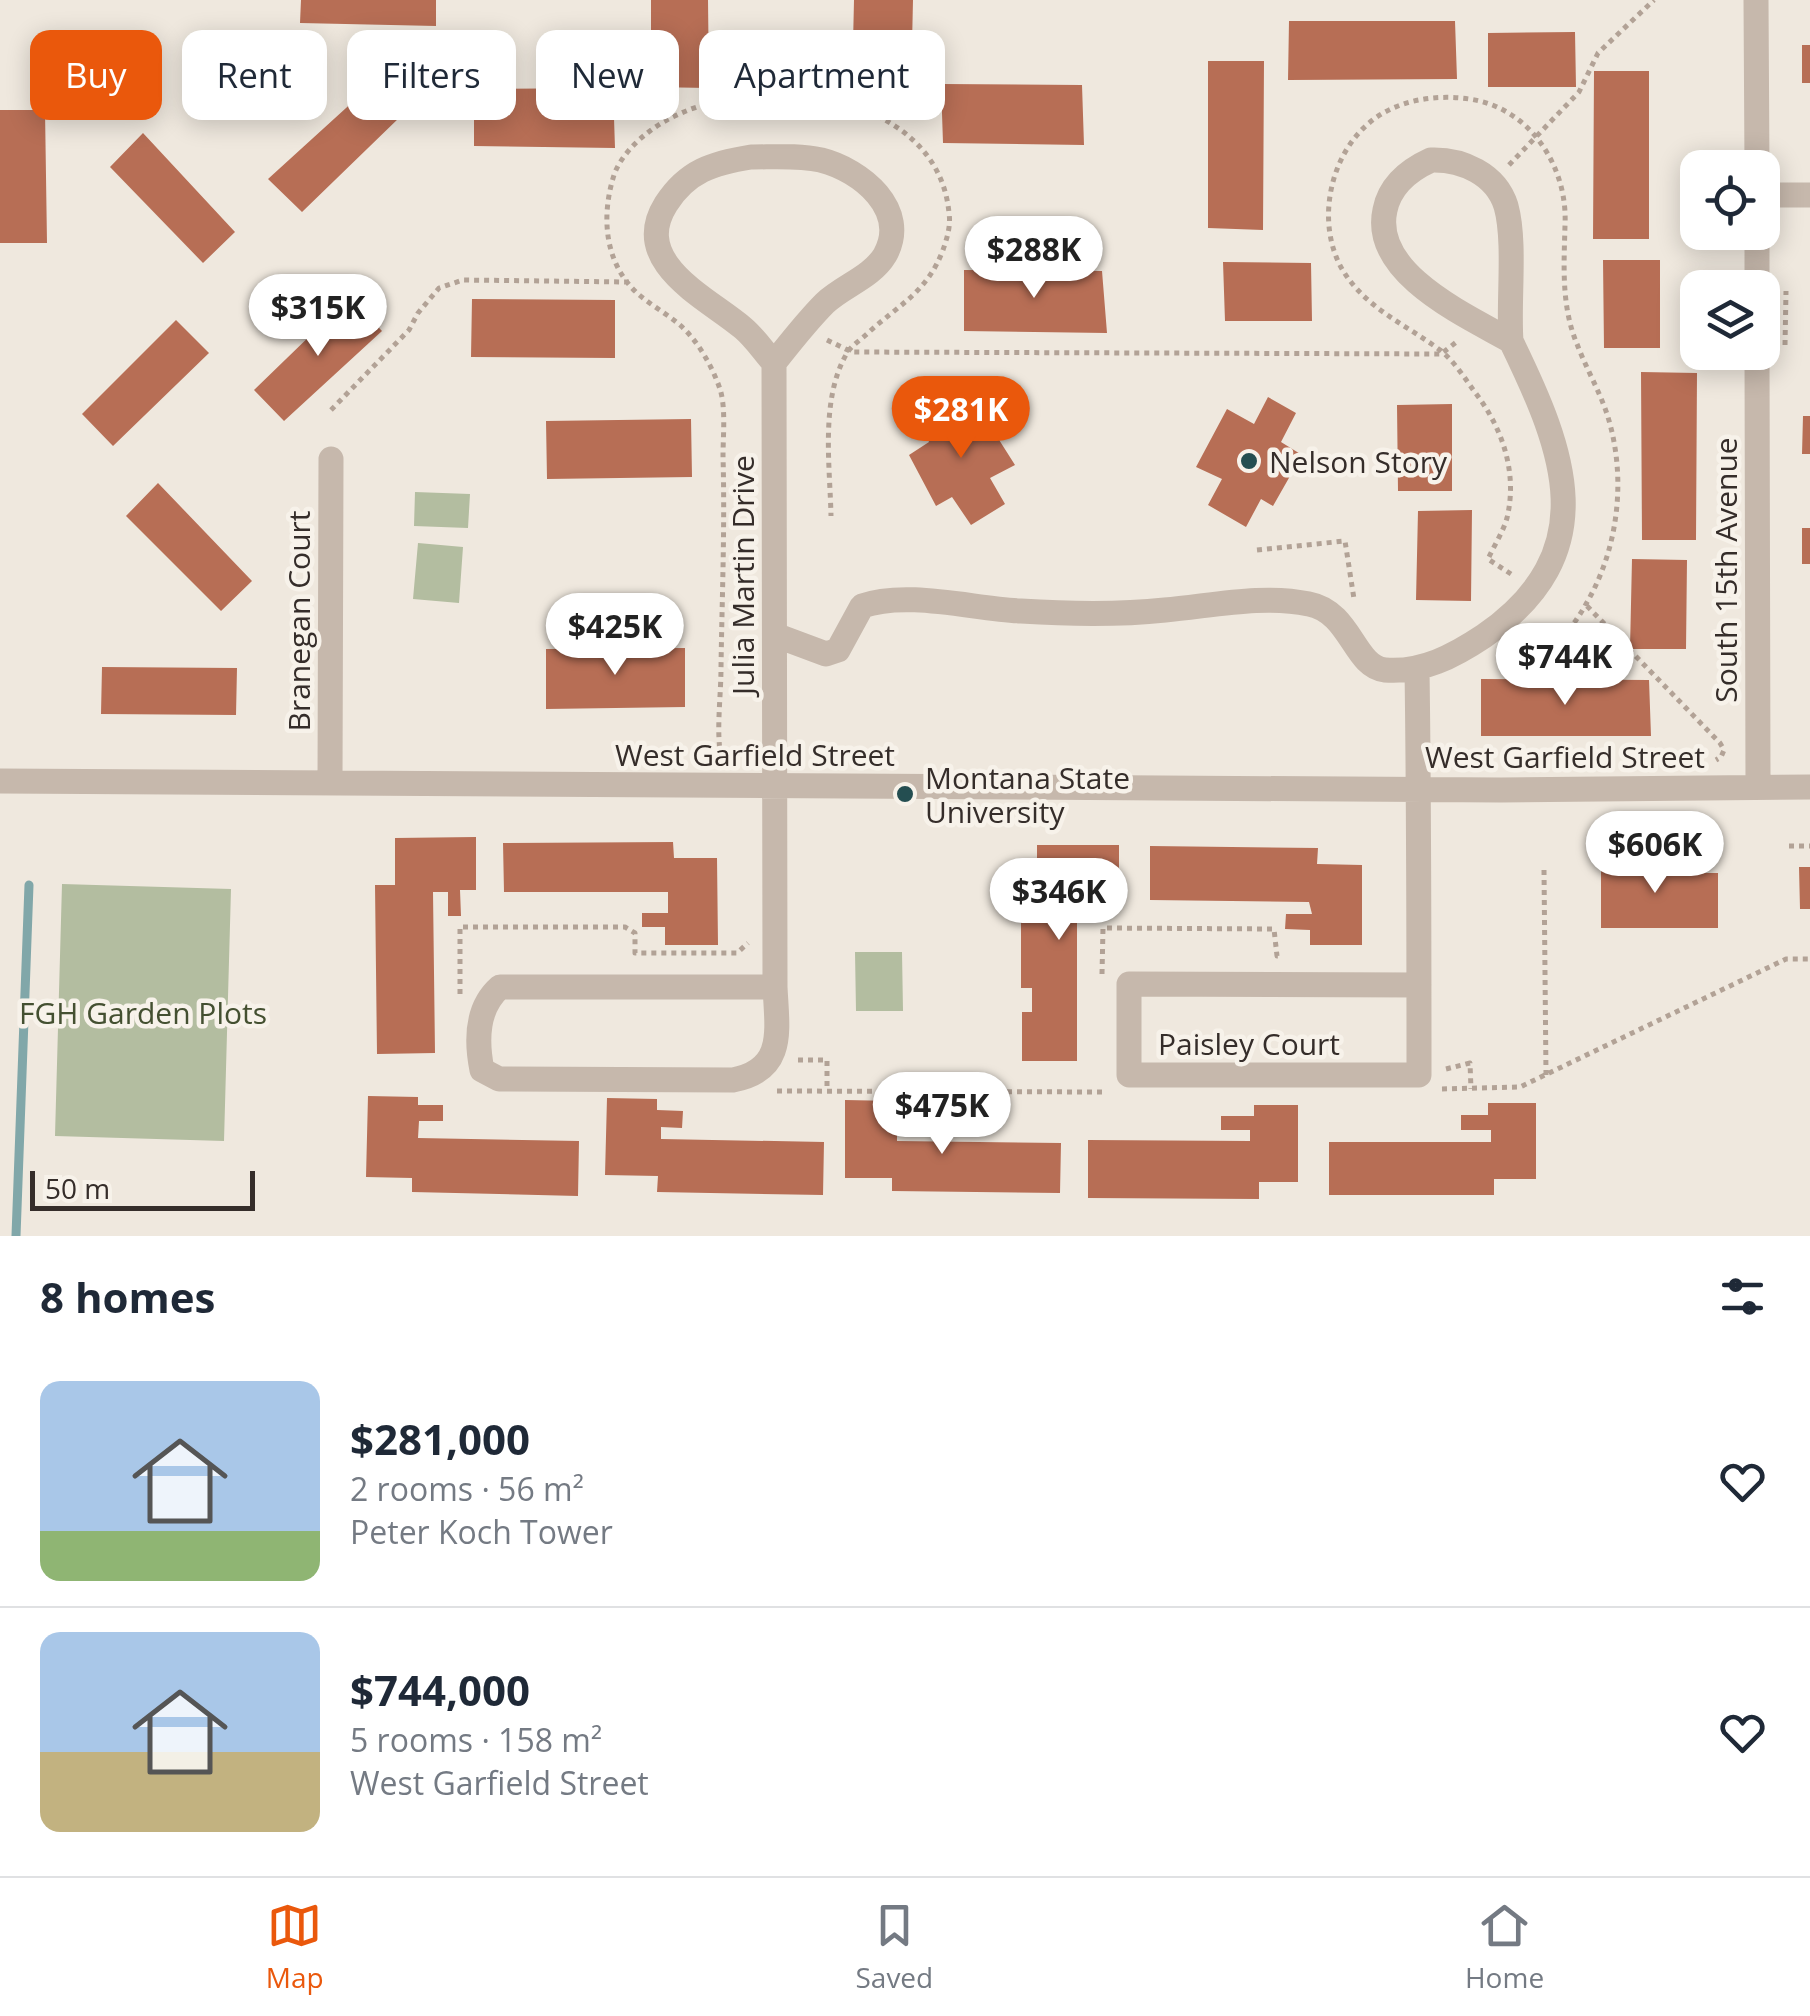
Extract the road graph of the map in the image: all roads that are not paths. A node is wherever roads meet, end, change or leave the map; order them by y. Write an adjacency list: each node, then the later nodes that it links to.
1 (1756, 0): 2 (street)
2 (1757, 150)
3 (1780, 195): 4 (street)
4 (1810, 195)
5 (1511, 341): 5 (street); 10 (street)
6 (774, 363): 6 (street); 9 (street, Julia Martin Drive)
7 (1757, 370): 14 (street, South 15th Avenue)
8 (331, 459): 12 (street, Branegan Court)
9 (774, 635): 10 (street); 13 (street, Julia Martin Drive)
10 (1417, 669): 16 (street)
11 (0, 782): 12 (street, West Garfield Street)
12 (330, 783): 13 (street, West Garfield Street)
13 (774, 787): 16 (street, West Garfield Street); 18 (street)
14 (1758, 787): 15 (street, West Garfield Street); 16 (street, West Garfield Street)
15 (1810, 787)
16 (1417, 789): 17 (street)
17 (1419, 985): 17 (street, Paisley Court)
18 (775, 987): 18 (street)

